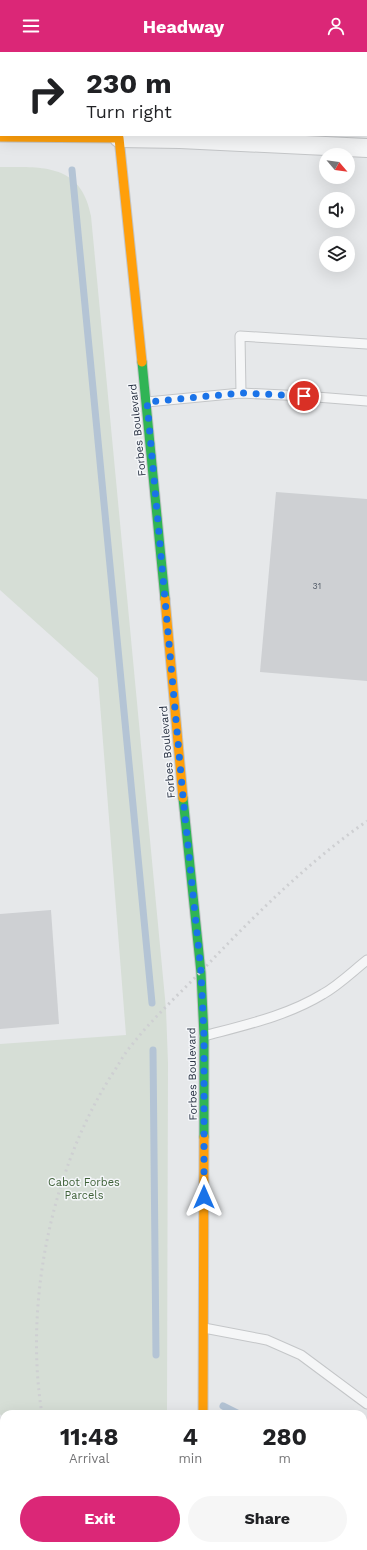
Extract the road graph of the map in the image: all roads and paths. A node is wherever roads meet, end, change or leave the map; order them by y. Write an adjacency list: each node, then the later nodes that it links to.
1 (0, 137): 2 (street)
2 (120, 138): 3 (street); 7 (street, Forbes Boulevard)
3 (367, 148)
4 (367, 344): 5 (lane)
5 (241, 393): 6 (lane); 7 (lane)
6 (367, 401)
7 (147, 402): 9 (street, Forbes Boulevard)
8 (367, 960): 9 (lane)
9 (204, 1036): 10 (street, Forbes Boulevard)
10 (204, 1328): 11 (lane); 12 (street, Forbes Boulevard)
11 (367, 1404)
12 (203, 1410)

